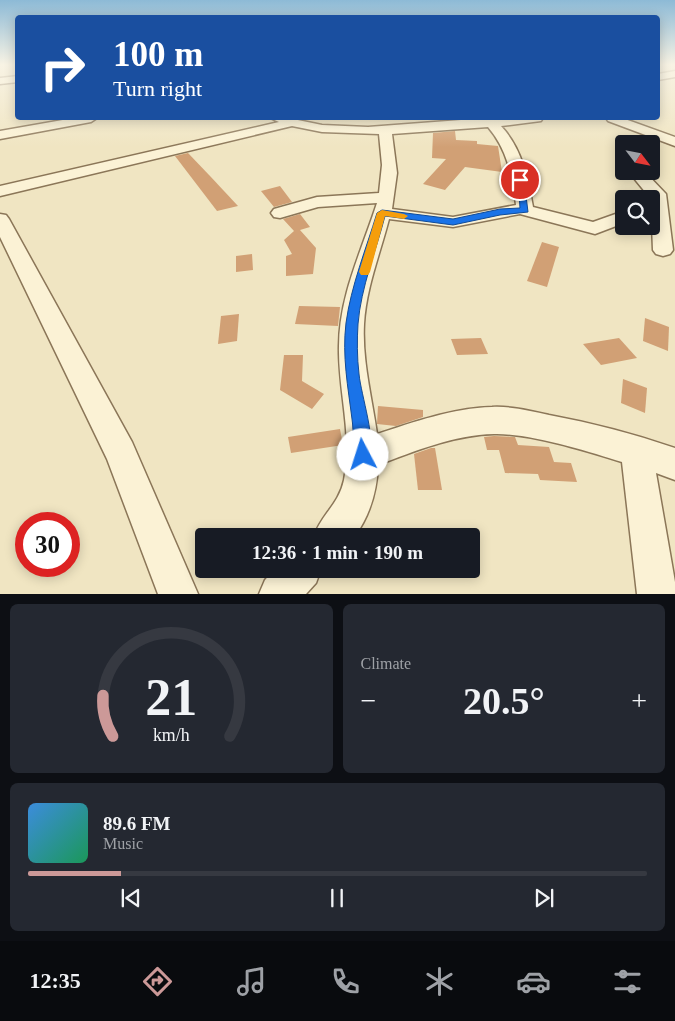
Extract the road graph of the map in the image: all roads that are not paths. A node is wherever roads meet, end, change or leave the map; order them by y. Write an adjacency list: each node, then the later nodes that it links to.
1 (80, 120): 8 (street)
2 (281, 120): 5 (street)
3 (520, 120): 6 (street)
4 (615, 120): 9 (street)
5 (291, 123): 7 (street); 12 (street)
6 (492, 123): 7 (street); 14 (street)
7 (386, 130): 13 (street)
8 (0, 134)
9 (675, 142)
10 (644, 180): 11 (street)
11 (655, 190)
12 (0, 191)
13 (384, 205): 14 (street); 15 (street); 21 (street)
14 (525, 210): 17 (street)
15 (280, 213)
16 (0, 218): 25 (street)
17 (615, 220)
18 (659, 235): 19 (street)
19 (663, 250)
20 (636, 450): 21 (street); 22 (street); 27 (street)
21 (363, 455): 23 (street)
22 (675, 464)
23 (338, 528)
24 (294, 578): 26 (street)
25 (178, 594)
26 (279, 594)
27 (657, 594)

